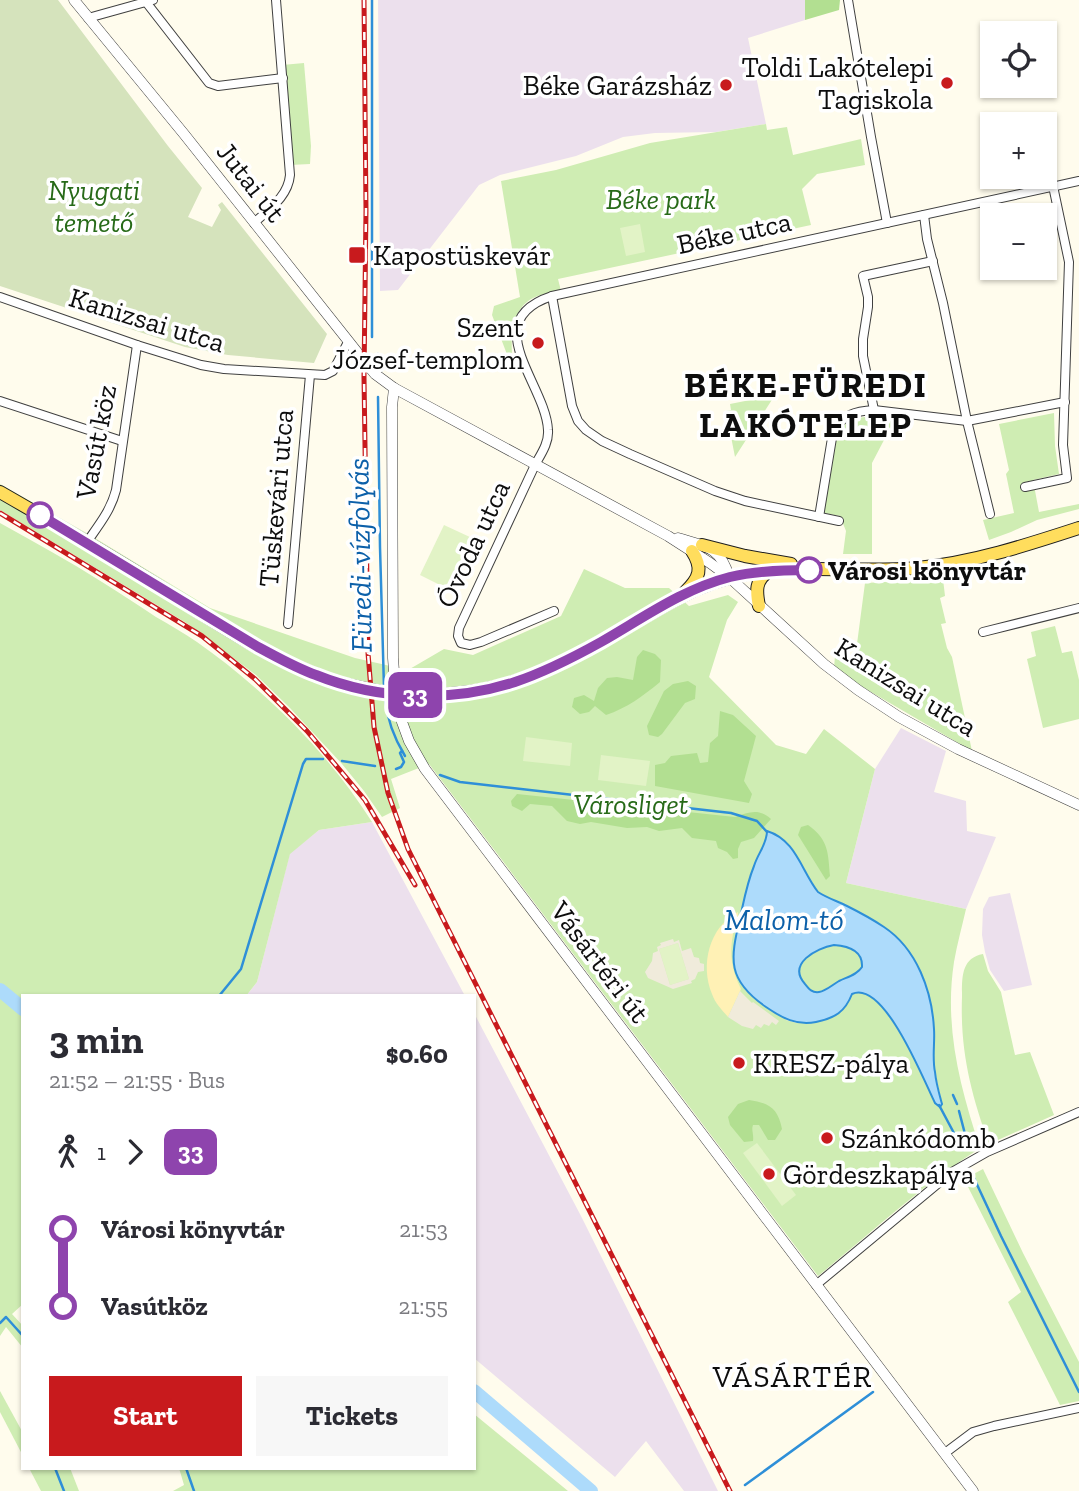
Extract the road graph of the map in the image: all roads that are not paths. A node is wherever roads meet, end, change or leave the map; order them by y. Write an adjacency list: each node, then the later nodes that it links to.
1 (74, 0): 5 (street, Jutai út)
2 (276, 0): 6 (street)
3 (848, 0): 13 (street)
4 (150, 1): 5 (street); 6 (street)
5 (88, 18): 12 (street, Jutai út)
6 (283, 78): 12 (street)
7 (1079, 181): 8 (street, Béke utca)
8 (1057, 185)
9 (1040, 189): 11 (street, Béke utca)
10 (1054, 189): 22 (street)
11 (925, 215): 13 (street, Béke utca); 14 (street)
12 (254, 223): 17 (street, Jutai út)
13 (887, 223): 15 (street, Béke utca)
14 (933, 261): 23 (street); 24 (street)
15 (552, 296): 26 (street, Béke utca); 30 (street)
16 (0, 297): 18 (street, Kanizsai utca)
17 (348, 342): 19 (street, Kanizsai utca); 20 (street, Jutai út)
18 (137, 345): 19 (street, Kanizsai utca); 25 (street, Vasút köz)
19 (310, 375): 43 (street, Tüskevári utca)
20 (394, 388): 26 (street, Kanizsai utca); 47 (street, Vásártéri út)
21 (0, 401): 25 (street)
22 (1065, 402): 24 (street); 27 (street)
23 (874, 410): 24 (street); 30 (street)
24 (967, 421): 29 (street)
25 (122, 441): 34 (street, Vasút köz)
26 (535, 465): 35 (street, Kanizsai utca); 42 (street, Óvoda utca)
27 (1025, 487)
28 (0, 492): 34 (main road)
29 (990, 514)
30 (819, 517): 31 (street)
31 (839, 520)
32 (1079, 522): 33 (main road)
33 (1075, 530): 36 (main road)
34 (87, 542): 39 (main road, bridge)
35 (697, 548): 36 (main road); 38 (street, Kanizsai utca); 39 (main road)
36 (833, 570): 37 (main road)
37 (769, 571): 38 (main road); 40 (main road)
38 (729, 577): 39 (main road); 40 (street, Kanizsai utca)
39 (680, 597)
40 (759, 606): 45 (street, Kanizsai utca)
41 (1079, 608): 44 (street)
42 (554, 611)
43 (288, 624)
44 (983, 632)
45 (1079, 805)
46 (1079, 1112): 47 (street)
47 (816, 1285): 49 (street, Vásártéri út)
48 (1079, 1408): 49 (street)
49 (945, 1453): 50 (street, Vásártéri út)
50 (973, 1491)

